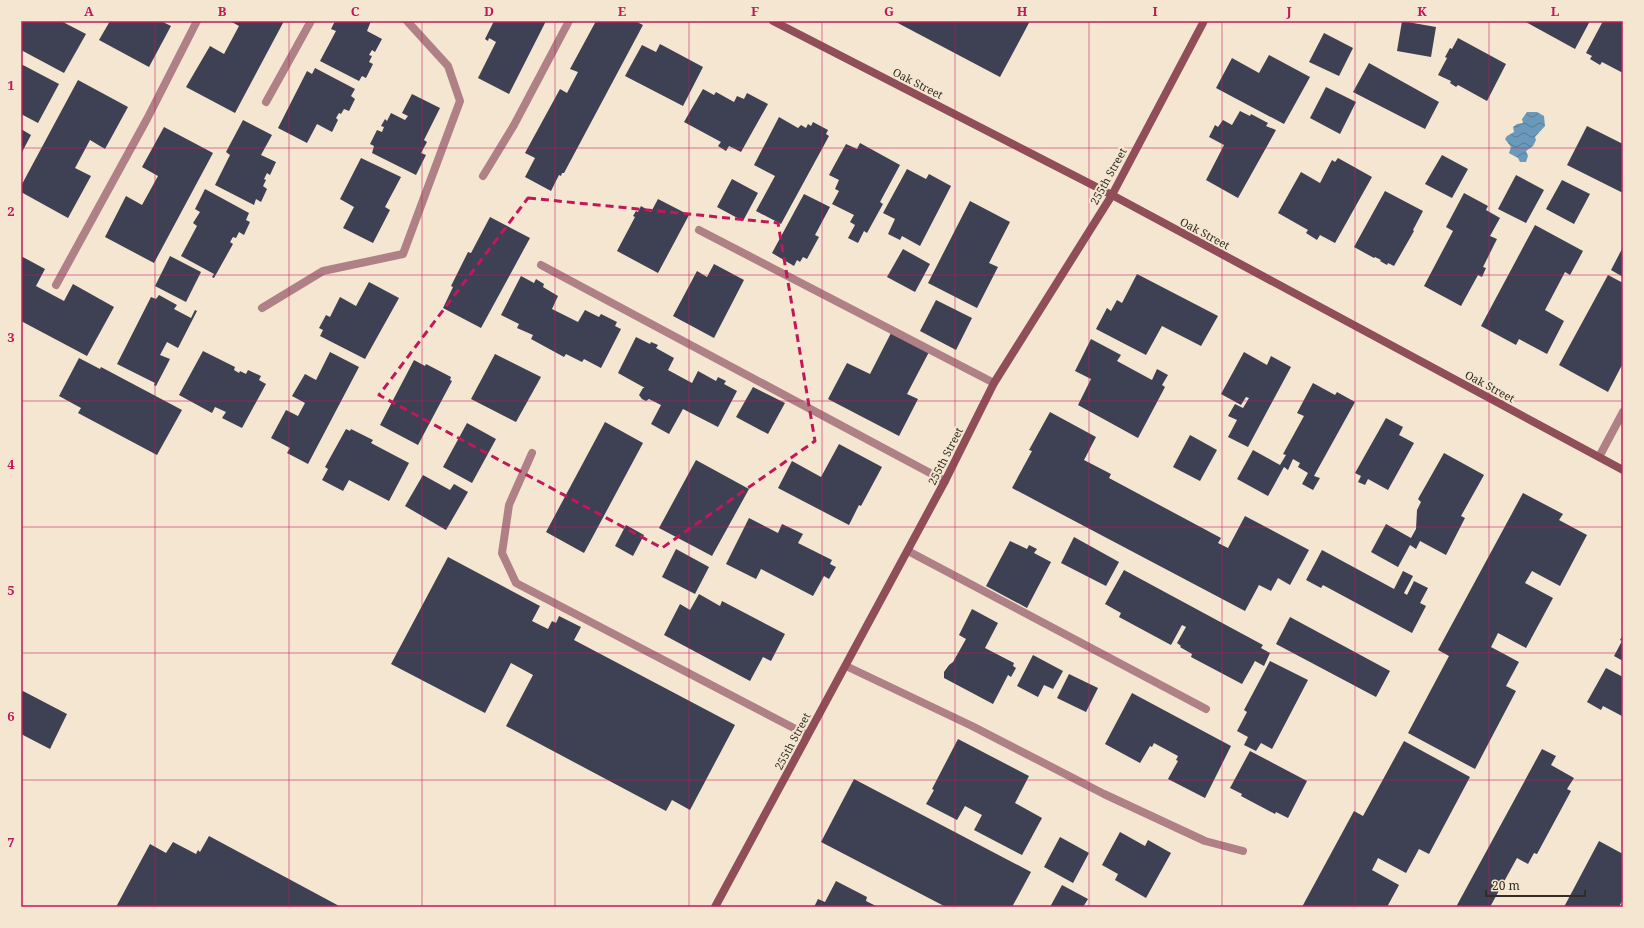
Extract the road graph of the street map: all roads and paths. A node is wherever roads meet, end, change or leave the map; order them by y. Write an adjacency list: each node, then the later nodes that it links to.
1 (197, 21): 12 (lane)
2 (311, 21): 7 (lane)
3 (407, 21): 13 (lane)
4 (569, 21): 8 (lane)
5 (773, 21): 9 (street, Oak Street)
6 (1204, 21): 9 (street, 255th Street)
7 (266, 102)
8 (483, 176)
9 (1112, 195): 14 (street, 255th Street); 17 (street, Oak Street)
10 (699, 230): 14 (lane)
11 (541, 265): 19 (lane)
12 (56, 285)
13 (262, 308)
14 (994, 382): 19 (street, 255th Street)
15 (1623, 412): 17 (lane)
16 (532, 453): 23 (lane)
17 (1599, 457): 18 (street, Oak Street)
18 (1623, 470)
19 (945, 481): 20 (street, 255th Street)
20 (908, 551): 21 (street, 255th Street); 22 (lane)
21 (846, 666): 23 (street, 255th Street); 24 (lane)
22 (1206, 709)
23 (807, 735): 25 (street, 255th Street)
24 (1243, 851)
25 (715, 907)

